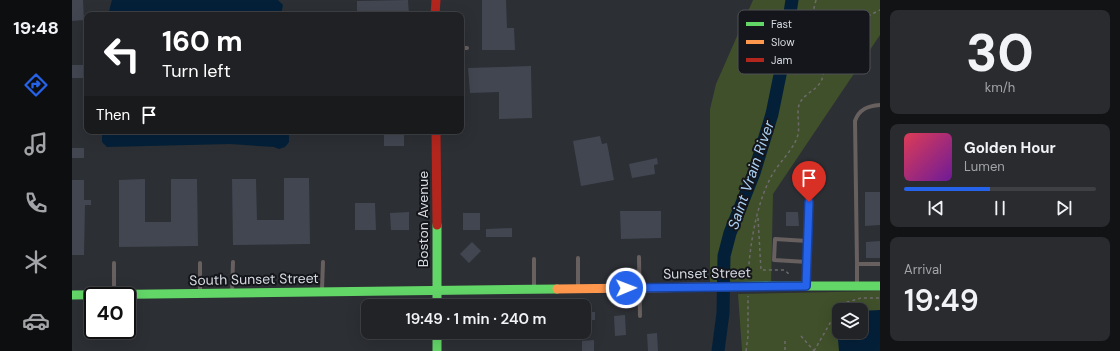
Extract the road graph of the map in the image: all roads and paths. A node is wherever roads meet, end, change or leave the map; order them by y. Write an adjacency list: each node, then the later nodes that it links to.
1 (436, 0): 5 (street)
2 (816, 0): 3 (path)
3 (813, 10)
4 (880, 10): 6 (path)
5 (436, 12)
6 (870, 15)
7 (823, 74): 22 (path)
8 (880, 105): 20 (lane)
9 (436, 134): 29 (street, Boston Avenue)
10 (809, 202): 11 (lane)
11 (807, 241): 17 (lane); 17 (lane)
12 (639, 257): 27 (lane)
13 (578, 258): 28 (lane)
14 (534, 259): 30 (lane)
15 (233, 262): 32 (lane)
16 (323, 262): 31 (lane)
17 (807, 262): 23 (lane)
18 (114, 263): 26 (lane)
19 (200, 263): 33 (lane)
20 (857, 264): 21 (lane); 24 (lane)
21 (880, 264)
22 (748, 277)
23 (806, 286): 24 (street, Sunset Street); 27 (street, Sunset Street, bridge)
24 (857, 286): 25 (street, Sunset Street)
25 (880, 286)
26 (114, 287)
27 (639, 288): 28 (street, Sunset Street); 40 (lane)
28 (578, 289): 30 (street, Sunset Street)
29 (437, 290): 30 (street, Sunset Street); 31 (street, South Sunset Street); 39 (street, Boston Avenue)
30 (534, 290)
31 (322, 292): 32 (street, South Sunset Street)
32 (232, 293): 33 (street, South Sunset Street)
33 (200, 294): 36 (street, South Sunset Street)
34 (72, 295): 35 (street, South Sunset Street)
35 (84, 295)
36 (136, 295)
37 (748, 295): 45 (path)
38 (880, 298): 47 (path)
39 (437, 299)
40 (640, 316)
41 (801, 336): 47 (path)
42 (437, 339): 44 (street)
43 (785, 341): 46 (path)
44 (438, 351)
45 (746, 351)
46 (785, 351)
47 (814, 351)

